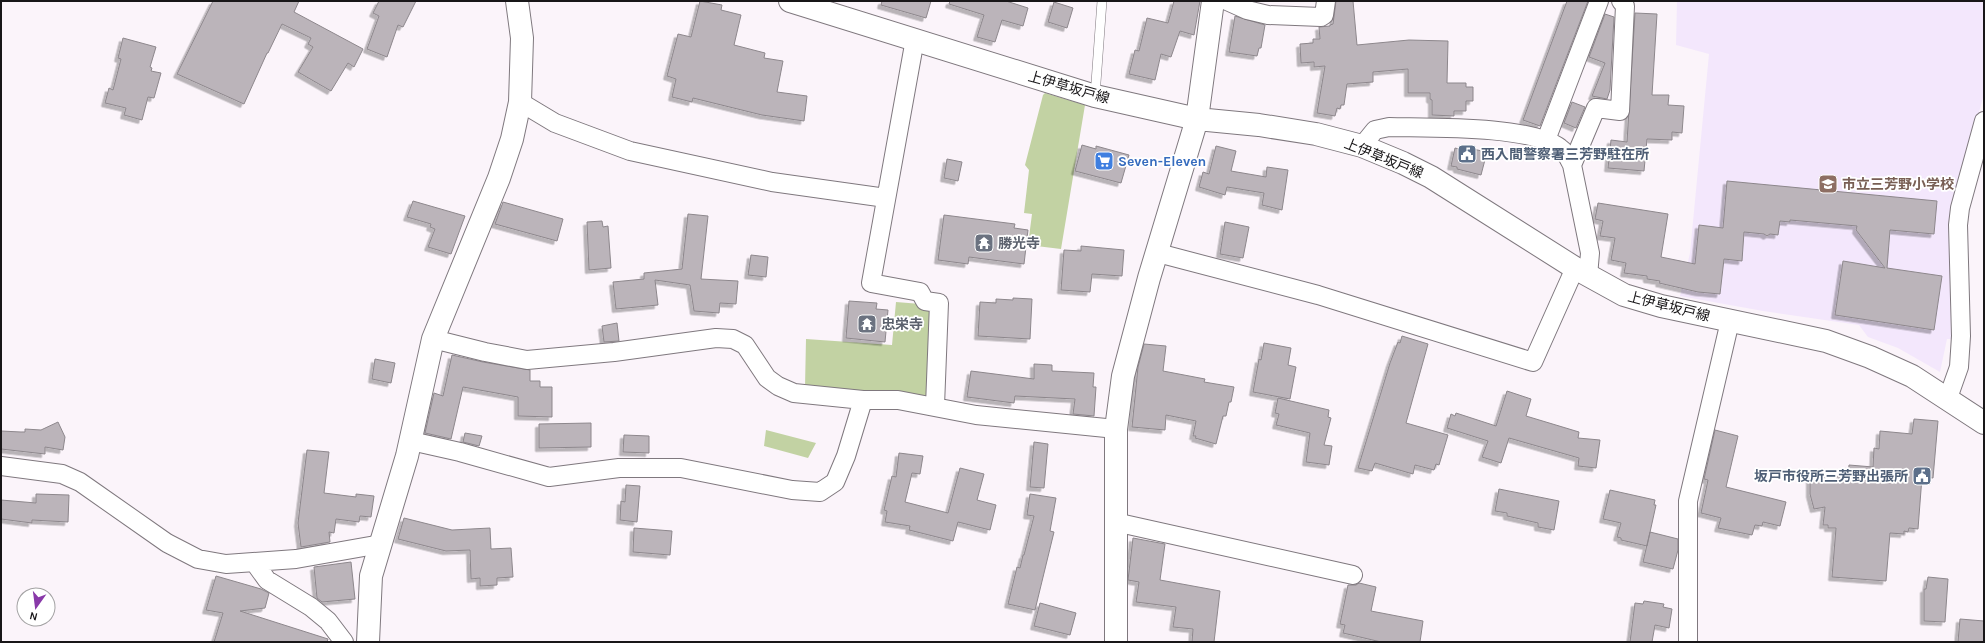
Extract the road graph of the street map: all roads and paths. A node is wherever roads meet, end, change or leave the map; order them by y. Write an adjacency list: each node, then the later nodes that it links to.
1 (517, 1): 11 (street)
2 (790, 1): 9 (street, 上伊草坂戸線)
3 (1102, 1): 10 (lane)
4 (1213, 1): 12 (street)
5 (1227, 1): 6 (street)
6 (1326, 1)
7 (1599, 1): 14 (street)
8 (1621, 1): 16 (street)
9 (915, 39): 10 (street, 上伊草坂戸線); 17 (street)
10 (1095, 96): 12 (street, 上伊草坂戸線)
11 (520, 102): 17 (street); 21 (street)
12 (1197, 119): 15 (street, 上伊草坂戸線); 18 (street)
13 (1984, 121): 22 (street)
14 (1546, 140): 15 (street); 16 (street)
15 (1362, 146): 19 (street, 上伊草坂戸線)
16 (1572, 165): 19 (street)
17 (886, 198): 24 (street)
18 (1158, 253): 19 (street); 26 (street)
19 (1582, 272): 20 (street, 上伊草坂戸線)
20 (1730, 321): 22 (street, 上伊草坂戸線); 36 (street)
21 (433, 339): 23 (street); 27 (street)
22 (1948, 398): 25 (street, 上伊草坂戸線)
23 (863, 400): 24 (street); 27 (street)
24 (935, 406): 26 (street)
25 (1984, 423)
26 (1116, 429): 29 (street)
27 (410, 441): 30 (street)
28 (1, 466): 31 (street)
29 (1115, 522): 32 (street); 35 (street)
30 (381, 544): 31 (street); 34 (street)
31 (254, 562): 33 (street)
32 (1353, 575)
33 (344, 642)
34 (368, 642)
35 (1116, 642)
36 (1688, 642)

